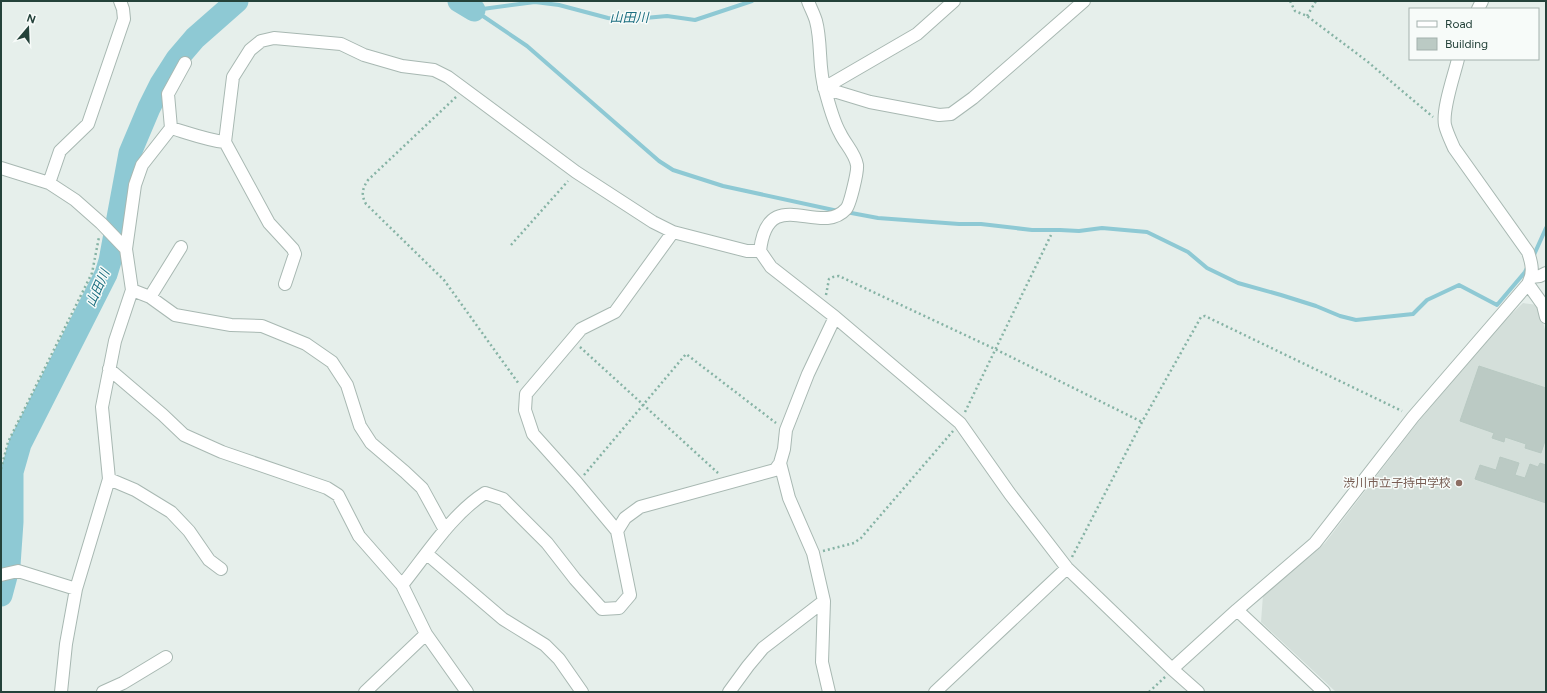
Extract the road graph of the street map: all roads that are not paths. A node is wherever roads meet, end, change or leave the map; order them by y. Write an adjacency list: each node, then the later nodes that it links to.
1 (120, 1): 11 (street)
2 (808, 1): 7 (street)
3 (954, 1): 7 (street)
4 (1084, 1): 7 (street)
5 (1458, 60): 17 (street)
6 (185, 64): 8 (street)
7 (824, 88): 15 (street)
8 (171, 128): 9 (street); 14 (street)
9 (225, 142): 12 (street); 18 (street)
10 (2, 170): 11 (street)
11 (49, 183): 14 (street)
12 (672, 232): 15 (street); 27 (street)
13 (182, 247): 20 (street)
14 (126, 249): 19 (street)
15 (760, 250): 21 (street)
16 (1546, 273): 17 (street)
17 (1531, 276): 22 (street); 35 (street)
18 (285, 284)
19 (132, 290): 20 (street); 23 (street)
20 (150, 297): 26 (street)
21 (835, 317): 24 (street); 29 (street)
22 (1546, 317)
23 (109, 369): 25 (street); 32 (street)
24 (780, 463): 27 (street); 34 (street)
25 (109, 479): 30 (street); 33 (street)
26 (445, 530): 27 (street); 28 (street)
27 (617, 531)
28 (427, 554): 32 (street); 43 (street)
29 (1067, 568): 38 (street); 46 (street)
30 (222, 569)
31 (1, 575): 33 (street)
32 (402, 585): 36 (street)
33 (76, 589): 39 (street)
34 (824, 601): 44 (street); 45 (street)
35 (1237, 610): 38 (street); 48 (street)
36 (426, 634): 41 (street); 42 (street)
37 (166, 657): 40 (street)
38 (1172, 670): 47 (street)
39 (61, 692)
40 (103, 692)
41 (365, 692)
42 (467, 692)
43 (582, 692)
44 (729, 692)
45 (829, 692)
46 (935, 692)
47 (1198, 692)
48 (1324, 692)

